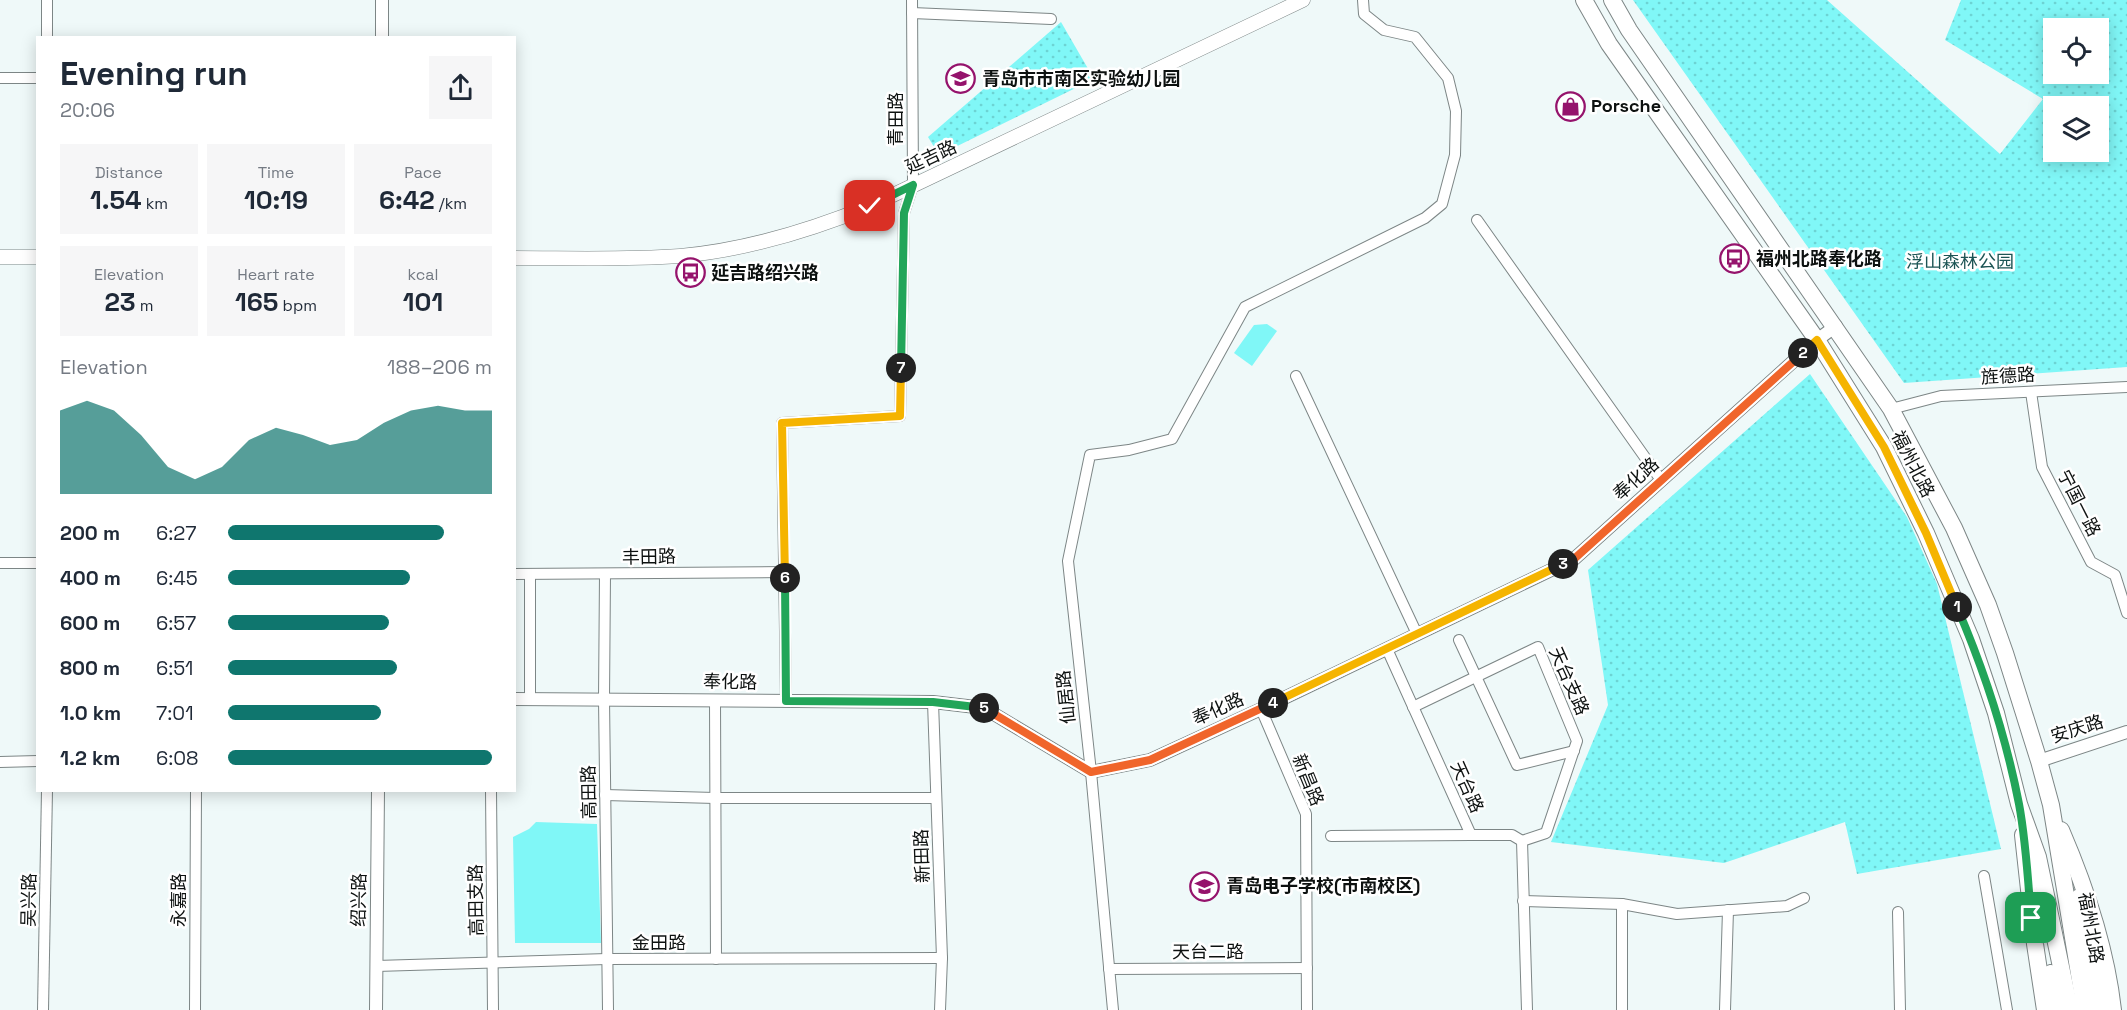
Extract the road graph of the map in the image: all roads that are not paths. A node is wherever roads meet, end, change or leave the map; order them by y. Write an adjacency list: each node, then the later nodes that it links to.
1 (47, 0): 10 (street)
2 (382, 0): 11 (street)
3 (912, 0): 8 (street, 青田路)
4 (1303, 0): 14 (main road, 延吉路)
5 (1363, 0): 50 (street, 仙居路)
6 (1584, 0): 20 (main road, 福州北路)
7 (1612, 0): 19 (main road, 福州北路)
8 (912, 13): 9 (street); 14 (street, 青田路)
9 (1052, 19)
10 (47, 36)
11 (382, 36)
12 (0, 78): 13 (street)
13 (36, 78)
14 (913, 185): 18 (main road, 延吉路); 28 (street, 青田路)
15 (1477, 220): 25 (street)
16 (0, 256): 17 (main road)
17 (36, 257)
18 (516, 258)
19 (1836, 326): 20 (street, 奉化路); 24 (main road, 福州北路)
20 (1817, 340): 25 (street, 奉化路); 58 (main road, 福州北路)
21 (1296, 376): 33 (street)
22 (2127, 387): 23 (street, 旌德路)
23 (2031, 392): 24 (street, 旌德路); 32 (street, 宁国一路)
24 (1891, 409): 48 (main road, 福州北路)
25 (1661, 480): 33 (street, 奉化路)
26 (0, 563): 27 (street)
27 (36, 563)
28 (784, 572): 31 (street, 丰田路); 41 (street, 青田路)
29 (516, 574): 30 (street, 丰田路)
30 (530, 574): 31 (street, 丰田路); 38 (street)
31 (605, 574): 39 (street, 高田路)
32 (2127, 613)
33 (1417, 634): 35 (street, 奉化路)
34 (1459, 640): 36 (street)
35 (1387, 649): 43 (street, 天台路); 44 (street, 奉化路)
36 (1476, 677): 43 (street, 天台支路); 46 (street); 46 (street, 天台支路)
37 (516, 699): 38 (street, 奉化路)
38 (530, 699): 39 (street, 奉化路)
39 (604, 699): 40 (street, 奉化路); 55 (street, 高田路)
40 (715, 700): 41 (street, 奉化路); 56 (street)
41 (786, 701): 42 (street, 奉化路)
42 (933, 702): 50 (street, 奉化路); 57 (street, 新田路)
43 (1413, 707): 60 (street, 天台路)
44 (1261, 709): 50 (street, 奉化路); 76 (street, 新昌路)
45 (2127, 732): 48 (street, 安庆路)
46 (1574, 751): 62 (street, 天台支路)
47 (36, 761): 49 (street)
48 (2039, 761): 59 (main road, 福州北路)
49 (0, 762)
50 (1091, 772): 77 (street, 仙居路)
51 (47, 792): 78 (street, 吴兴路)
52 (196, 792): 79 (street, 永嘉路)
53 (378, 792): 75 (street, 绍兴路)
54 (491, 792): 74 (street, 高田支路)
55 (605, 795): 56 (street); 72 (street, 高田路)
56 (715, 798): 57 (street); 73 (street)
57 (936, 798): 71 (street, 新田路)
58 (2019, 804): 64 (main road); 93 (main road, 福州北路)
59 (2051, 805): 63 (main road); 94 (main road, 福州北路)
60 (1471, 835): 61 (street); 62 (street, 天台路)
61 (1331, 836)
62 (1522, 842): 67 (street)
63 (2070, 850): 95 (main road); 96 (main road)
64 (2025, 853): 91 (main road); 92 (main road)
65 (1984, 876): 90 (street)
66 (1804, 898): 69 (street)
67 (1523, 901): 68 (street); 86 (street)
68 (1622, 904): 69 (street); 87 (street)
69 (1728, 910): 88 (street)
70 (1898, 912): 89 (street)
71 (942, 958): 73 (street, 金田路); 83 (street, 新田路)
72 (607, 959): 73 (street, 金田路); 74 (street, 金田路); 82 (street, 高田路)
73 (716, 959)
74 (493, 963): 75 (street, 金田路); 81 (street, 高田支路)
75 (376, 966): 80 (street, 绍兴路)
76 (1307, 968): 77 (street, 天台二路); 85 (street, 新昌路)
77 (1109, 969): 84 (street, 仙居路)
78 (43, 1010)
79 (195, 1010)
80 (376, 1010)
81 (493, 1010)
82 (608, 1010)
83 (940, 1010)
84 (1113, 1010)
85 (1307, 1010)
86 (1527, 1010)
87 (1622, 1010)
88 (1725, 1010)
89 (1900, 1010)
90 (2007, 1010)
91 (2045, 1010)
92 (2057, 1010)
93 (2070, 1010)
94 (2085, 1010)
95 (2100, 1010)
96 (2113, 1010)

